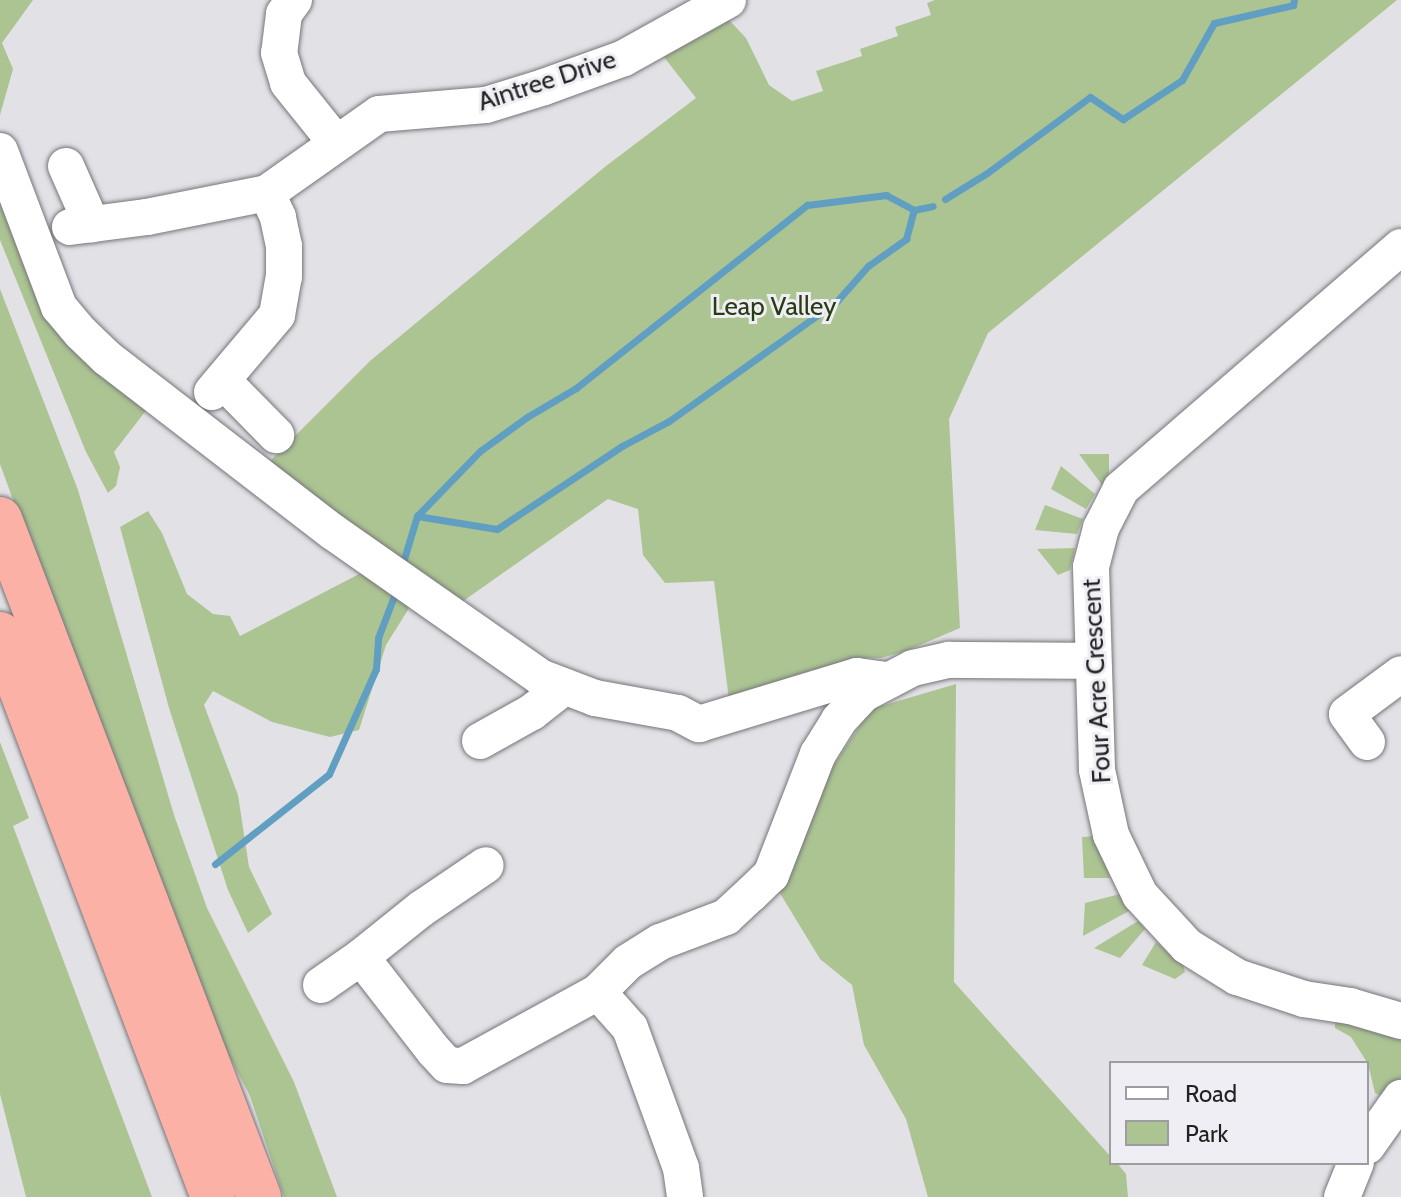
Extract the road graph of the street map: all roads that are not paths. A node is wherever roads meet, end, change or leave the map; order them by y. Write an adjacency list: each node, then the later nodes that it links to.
1 (294, 0): 3 (street)
2 (722, 2): 3 (street, Aintree Drive)
3 (336, 143): 6 (street, Aintree Drive)
4 (0, 151): 14 (street)
5 (66, 166): 6 (street, Aintree Drive)
6 (267, 193): 8 (street)
7 (1401, 247): 11 (street, Four Acre Crescent)
8 (276, 435)
9 (0, 519): 26 (highway)
10 (0, 634): 25 (highway)
11 (1092, 661): 13 (street); 21 (street, Four Acre Crescent)
12 (1401, 674): 15 (street)
13 (885, 680): 14 (street); 20 (street)
14 (564, 687): 16 (street)
15 (1348, 717)
16 (480, 741)
17 (486, 865): 18 (street)
18 (361, 957): 19 (street); 20 (street)
19 (321, 985)
20 (598, 992): 27 (street)
21 (1401, 1021)
22 (1401, 1098): 23 (street)
23 (1369, 1143)
24 (1355, 1165): 28 (street)
25 (213, 1197)
26 (259, 1197)
27 (685, 1197)
28 (1342, 1197)

